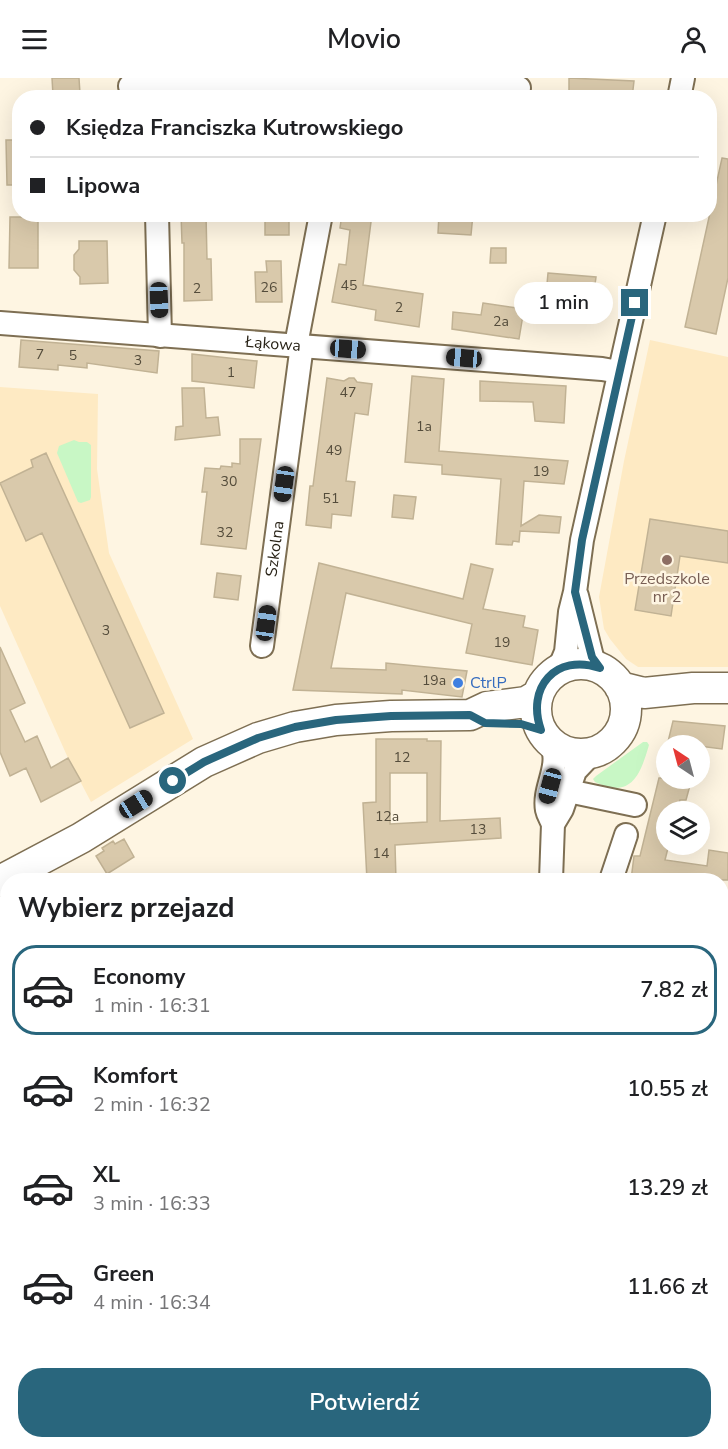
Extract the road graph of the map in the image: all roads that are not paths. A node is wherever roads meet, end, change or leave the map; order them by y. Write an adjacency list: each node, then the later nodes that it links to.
1 (136, 87): 2 (street)
2 (343, 87): 3 (street)
3 (519, 88)
4 (157, 222): 8 (street)
5 (320, 222): 9 (street, Szkolna)
6 (653, 222): 10 (street)
7 (0, 323): 8 (street, Łąkowa)
8 (160, 336): 9 (street, Łąkowa)
9 (299, 345): 10 (street, Łąkowa); 12 (street, Szkolna)
10 (619, 372): 11 (street)
11 (575, 592): 13 (street); 14 (street)
12 (262, 646)
13 (559, 669): 14 (main road); 16 (main road)
14 (610, 678): 15 (main road); 19 (main road)
15 (728, 688)
16 (538, 695): 18 (main road); 20 (main road)
17 (728, 702): 19 (main road)
18 (470, 715): 20 (main road); 26 (main road)
19 (624, 722): 21 (main road)
20 (547, 737): 21 (main road); 24 (street)
21 (594, 752): 24 (street)
22 (573, 792): 23 (street)
23 (635, 805)
24 (553, 824): 27 (street)
25 (626, 835): 28 (street)
26 (17, 873)
27 (551, 873)
28 (613, 873)

